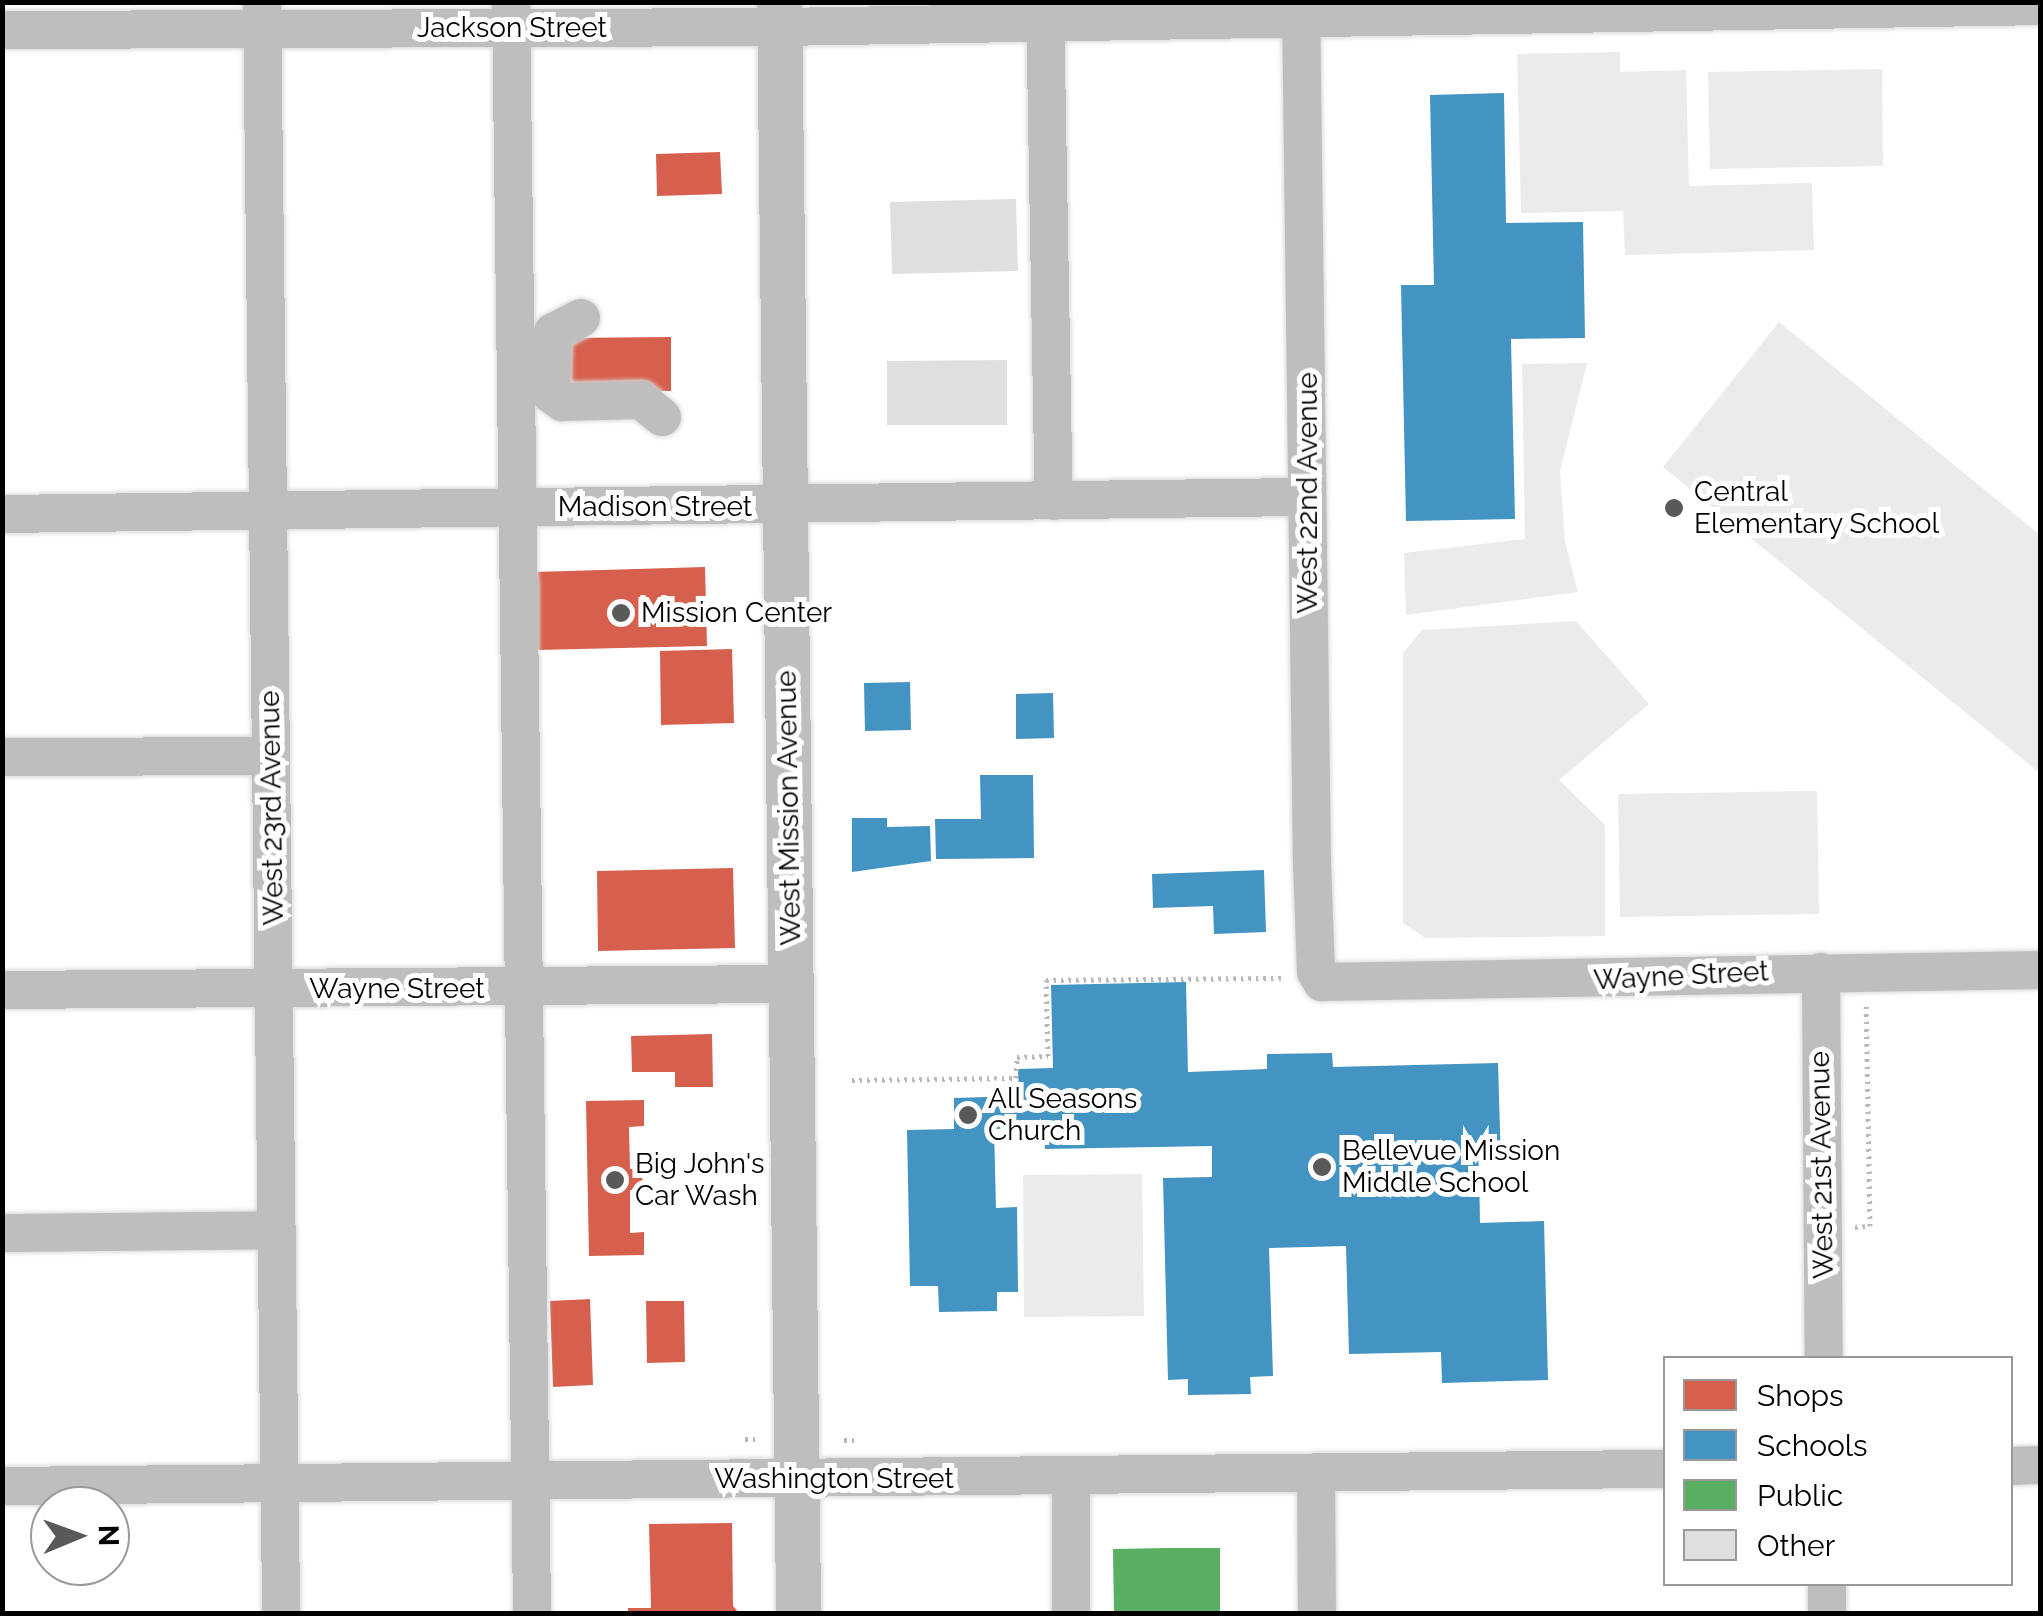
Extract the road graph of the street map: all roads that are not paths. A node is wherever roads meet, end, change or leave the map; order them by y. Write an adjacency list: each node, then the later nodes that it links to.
1 (2040, 6): 2 (street, Jackson Street)
2 (1301, 10): 3 (street, Jackson Street); 10 (street, West 22nd Avenue)
3 (1045, 12): 5 (street, Jackson Street); 11 (street)
4 (511, 15): 5 (street, Jackson Street); 6 (street, Jackson Street); 13 (street)
5 (779, 15): 12 (main road, West Mission Avenue)
6 (262, 16): 7 (street, Jackson Street); 14 (street, West 23rd Avenue)
7 (2, 30)
8 (580, 318): 9 (street)
9 (662, 417)
10 (1308, 497): 11 (street, Madison Street); 20 (street, West 22nd Avenue)
11 (1054, 501): 12 (street, Madison Street)
12 (786, 506): 13 (street, Madison Street); 21 (main road, West Mission Avenue)
13 (516, 508): 14 (street, Madison Street); 23 (street)
14 (266, 512): 15 (street, Madison Street); 16 (street, West 23rd Avenue)
15 (2, 514)
16 (271, 756): 17 (street); 22 (street, West 23rd Avenue)
17 (2, 757)
18 (2040, 970): 19 (street, Wayne Street)
19 (1820, 972): 20 (street, Wayne Street); 27 (street, West 21st Avenue)
20 (1322, 982)
21 (792, 984): 23 (street, Wayne Street); 32 (main road, West Mission Avenue)
22 (275, 989): 23 (street, Wayne Street); 24 (street, Wayne Street); 25 (street, West 23rd Avenue)
23 (524, 989): 34 (street)
24 (2, 990)
25 (277, 1230): 26 (street); 35 (street, West 23rd Avenue)
26 (2, 1233)
27 (1824, 1356)
28 (2013, 1466): 29 (street)
29 (2040, 1466)
30 (1663, 1469): 31 (street, Washington Street)
31 (1316, 1475): 33 (street, Washington Street); 42 (street)
32 (797, 1478): 33 (street, Washington Street); 34 (street, Washington Street); 40 (main road, West Mission Avenue)
33 (1071, 1478): 41 (street)
34 (531, 1482): 35 (street, Washington Street); 39 (street)
35 (281, 1484): 36 (street, Washington Street); 38 (street, West 23rd Avenue)
36 (2, 1486)
37 (1827, 1586): 43 (street)
38 (281, 1614)
39 (532, 1614)
40 (798, 1614)
41 (1071, 1614)
42 (1318, 1614)
43 (1827, 1614)

